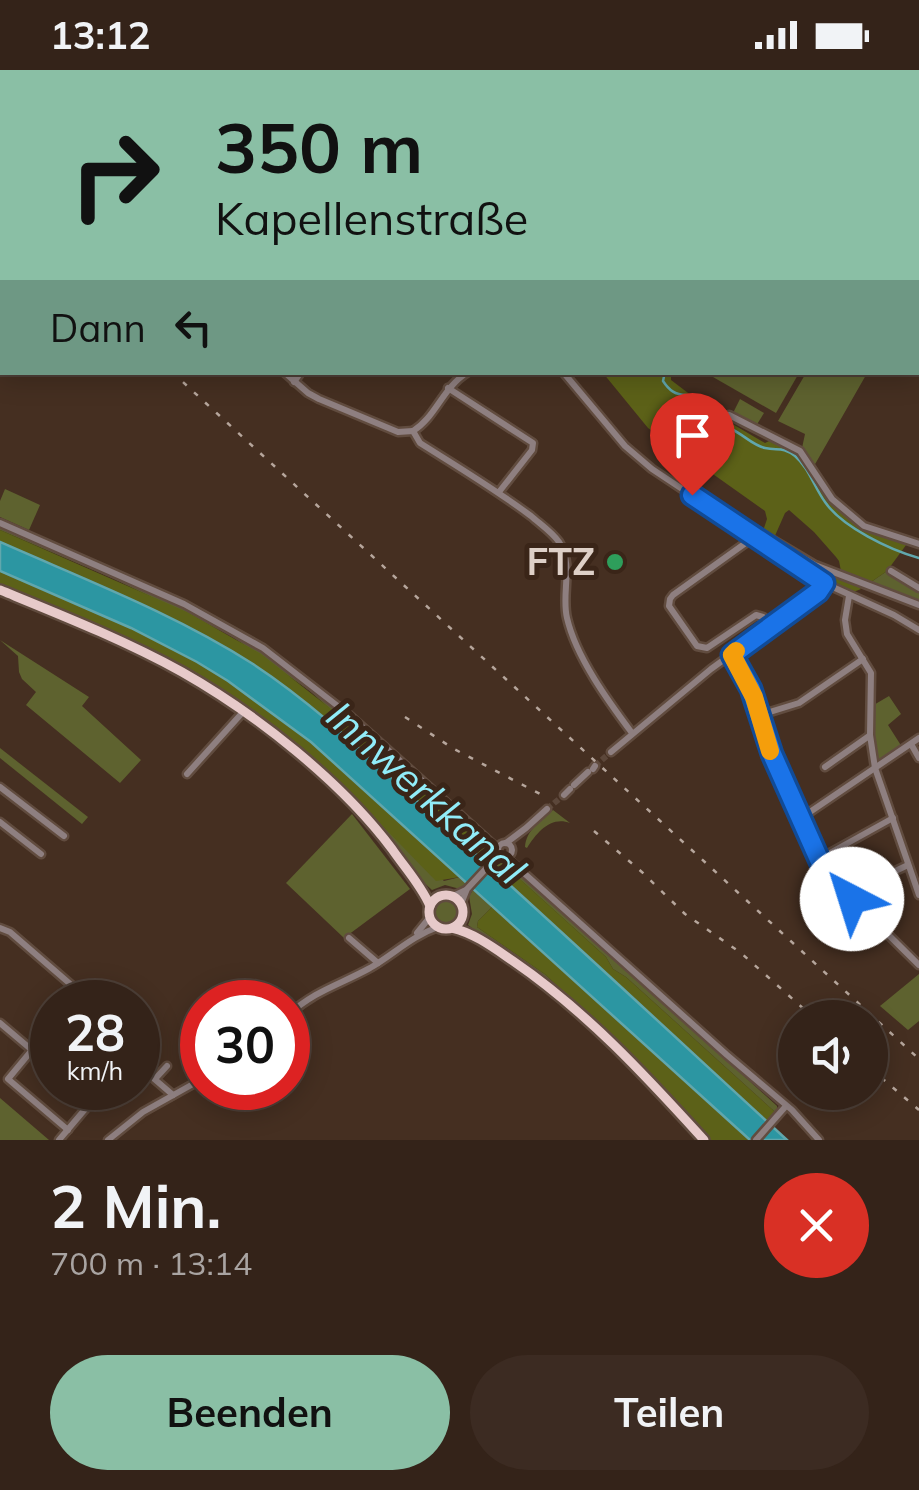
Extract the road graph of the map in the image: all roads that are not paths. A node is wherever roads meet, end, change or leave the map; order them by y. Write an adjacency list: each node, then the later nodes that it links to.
1 (287, 375): 5 (street)
2 (299, 375): 5 (street)
3 (464, 375): 6 (street)
4 (565, 375): 11 (street)
5 (294, 382): 8 (street)
6 (448, 388): 8 (street); 9 (street)
7 (729, 415): 13 (street)
8 (413, 432): 9 (street)
9 (499, 492): 26 (street)
10 (0, 522): 43 (street)
11 (740, 528): 12 (street); 19 (street)
12 (754, 537): 15 (street); 20 (street)
13 (919, 544)
14 (892, 571): 16 (street)
15 (824, 583): 18 (street); 20 (street)
16 (919, 588)
17 (0, 590): 24 (main road)
18 (849, 596): 21 (street); 23 (street)
19 (919, 605)
20 (771, 625): 22 (street)
21 (919, 630)
22 (732, 655): 25 (street); 26 (street)
23 (863, 659): 25 (street); 27 (street)
24 (243, 712): 35 (street); 47 (main road)
25 (760, 715): 39 (street)
26 (632, 733): 30 (street)
27 (870, 735): 32 (street); 33 (street)
28 (919, 738): 29 (street)
29 (910, 744): 31 (street); 33 (street)
30 (611, 752)
31 (919, 758)
32 (826, 766)
33 (875, 768): 39 (street); 40 (street)
34 (592, 769): 37 (street)
35 (187, 774)
36 (0, 787): 42 (street)
37 (569, 790)
38 (547, 809): 43 (street)
39 (800, 817): 45 (street)
40 (892, 818): 45 (street); 46 (street)
41 (0, 822): 44 (street)
42 (64, 836)
43 (505, 850): 48 (street); 75 (street)
44 (42, 854)
45 (819, 859): 52 (street)
46 (908, 865): 49 (street); 52 (street)
47 (415, 880): 51 (main road); 54 (main road)
48 (467, 889): 50 (street); 53 (street)
49 (919, 894)
50 (451, 896): 51 (main road); 53 (main road)
51 (439, 897): 54 (main road)
52 (852, 899): 63 (street)
53 (461, 904): 55 (main road)
54 (430, 911): 56 (main road); 60 (street)
55 (462, 918): 58 (main road); 61 (main road)
56 (438, 927): 58 (main road); 60 (street)
57 (0, 928): 64 (street)
58 (452, 928): 61 (main road)
59 (349, 938): 62 (street)
60 (413, 938): 62 (street)
61 (486, 943): 83 (main road)
62 (378, 963): 65 (street)
63 (919, 964)
64 (66, 980)
65 (310, 998)
66 (0, 1023): 67 (street)
67 (30, 1048)
68 (30, 1052): 74 (street)
69 (167, 1066): 70 (street)
70 (160, 1074)
71 (160, 1085): 73 (street)
72 (180, 1091): 73 (street)
73 (173, 1095): 82 (street)
74 (30, 1098)
75 (778, 1099)
76 (44, 1110): 80 (street)
77 (85, 1110): 80 (street)
78 (783, 1110): 84 (street)
79 (790, 1110): 85 (street)
80 (68, 1130): 81 (street)
81 (60, 1140)
82 (108, 1140)
83 (704, 1140)
84 (756, 1140)
85 (819, 1140)

